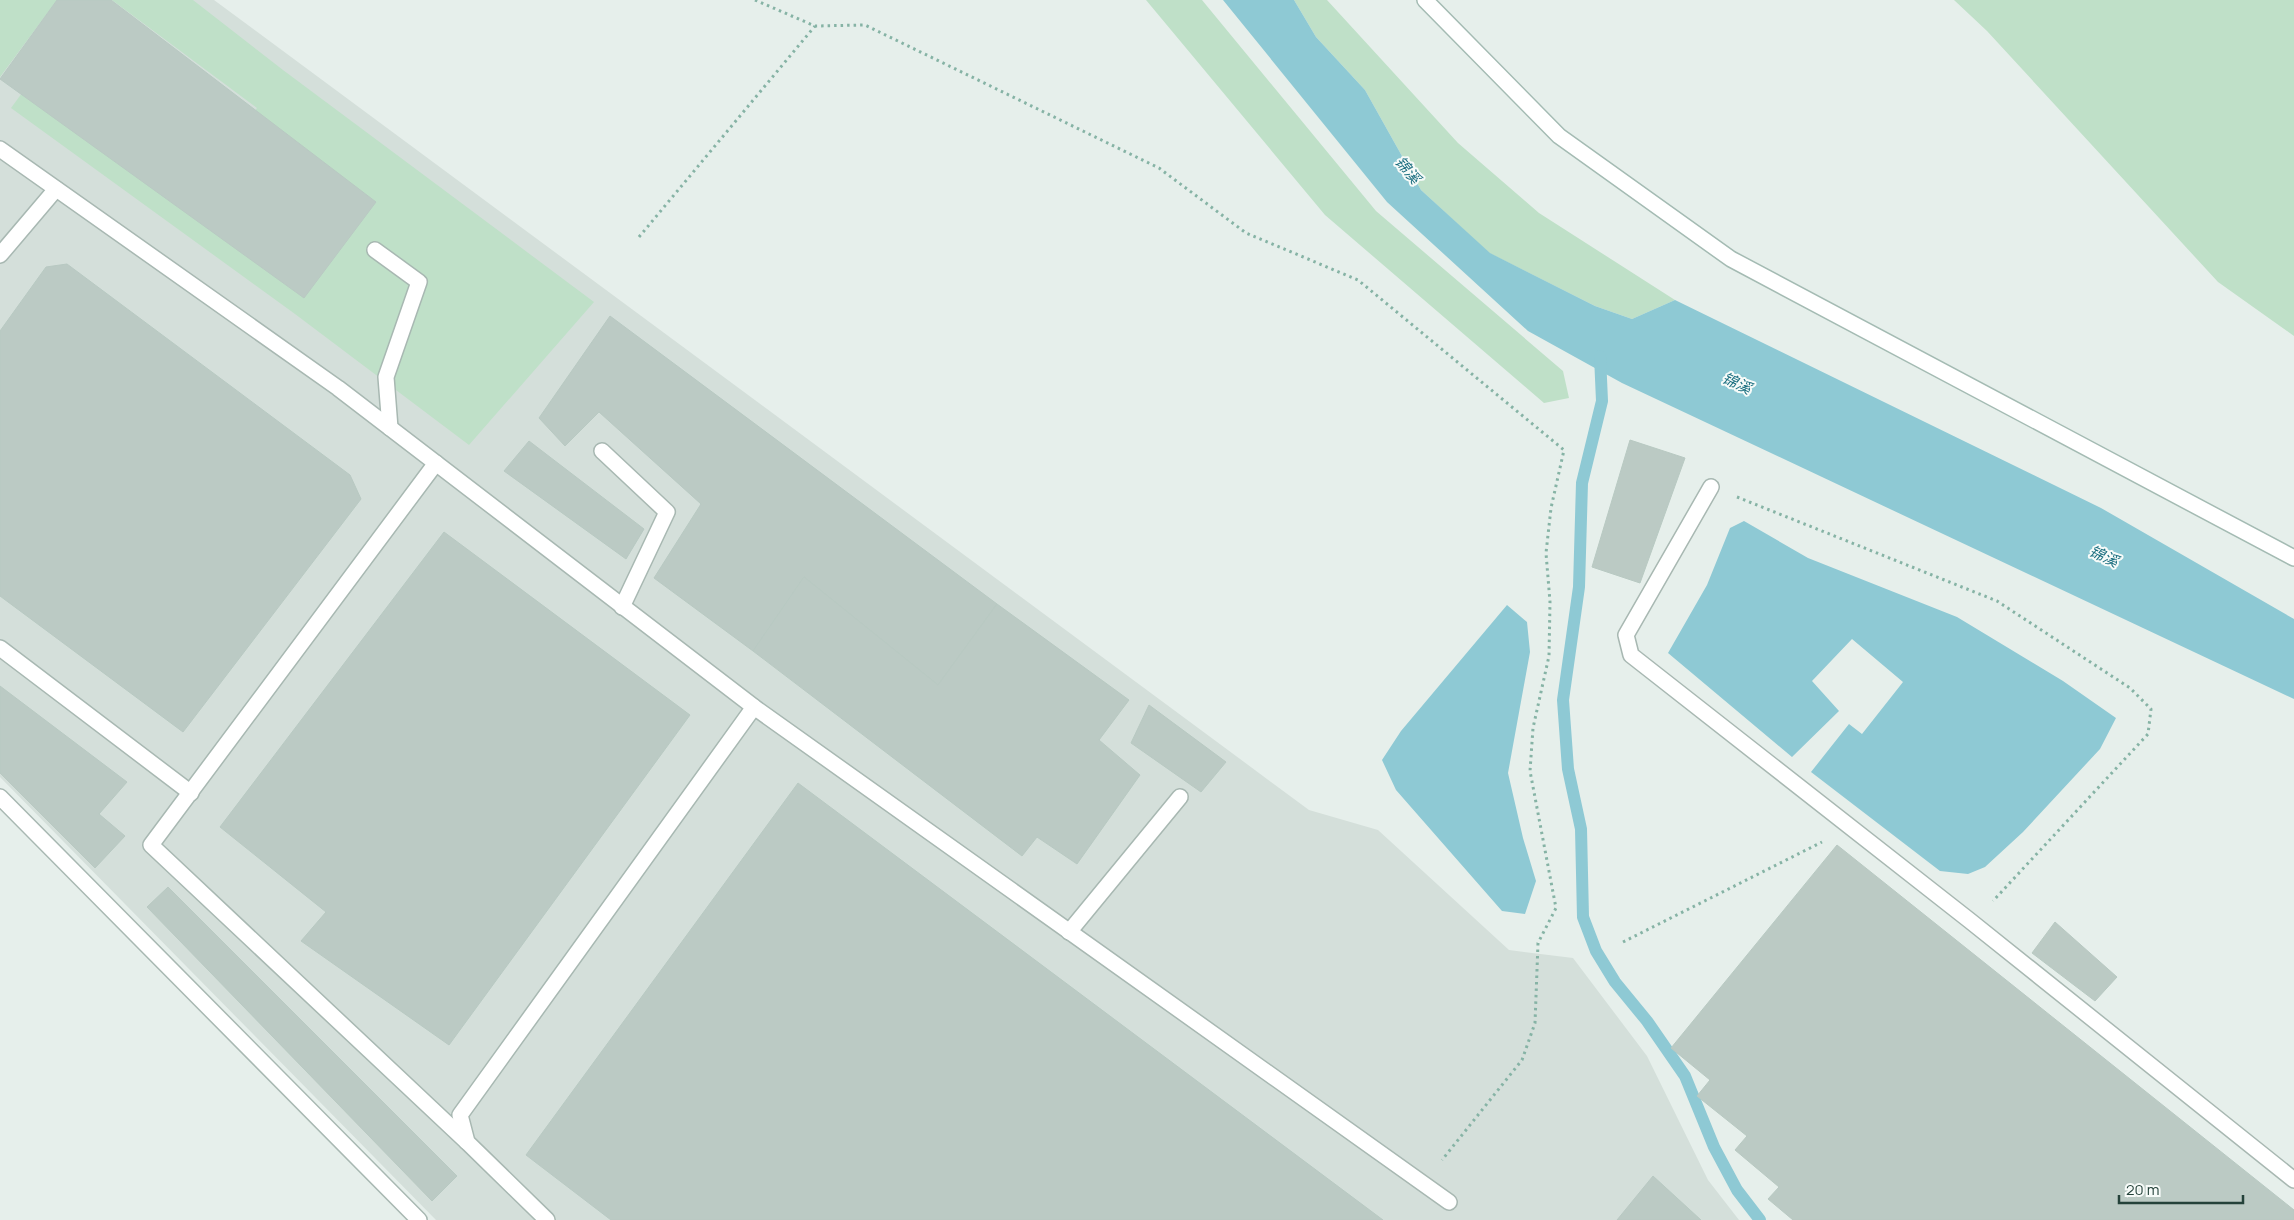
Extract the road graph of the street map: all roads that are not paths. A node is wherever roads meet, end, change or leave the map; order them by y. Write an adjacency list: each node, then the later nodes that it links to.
1 (1425, 0): 10 (street)
2 (0, 149): 3 (street)
3 (56, 189): 5 (street); 6 (street)
4 (375, 250): 6 (street)
5 (0, 255)
6 (390, 428): 8 (street)
7 (602, 451): 11 (street)
8 (436, 463): 11 (street); 14 (street)
9 (1711, 488): 19 (street)
10 (2294, 558)
11 (622, 607): 13 (street)
12 (0, 648): 14 (street)
13 (754, 707): 17 (street); 18 (street)
14 (191, 793): 18 (street)
15 (1180, 797): 17 (street)
16 (0, 798): 21 (street)
17 (1069, 932): 20 (street)
18 (467, 1142): 22 (street)
19 (2294, 1180)
20 (1449, 1202)
21 (419, 1220)
22 (547, 1220)

